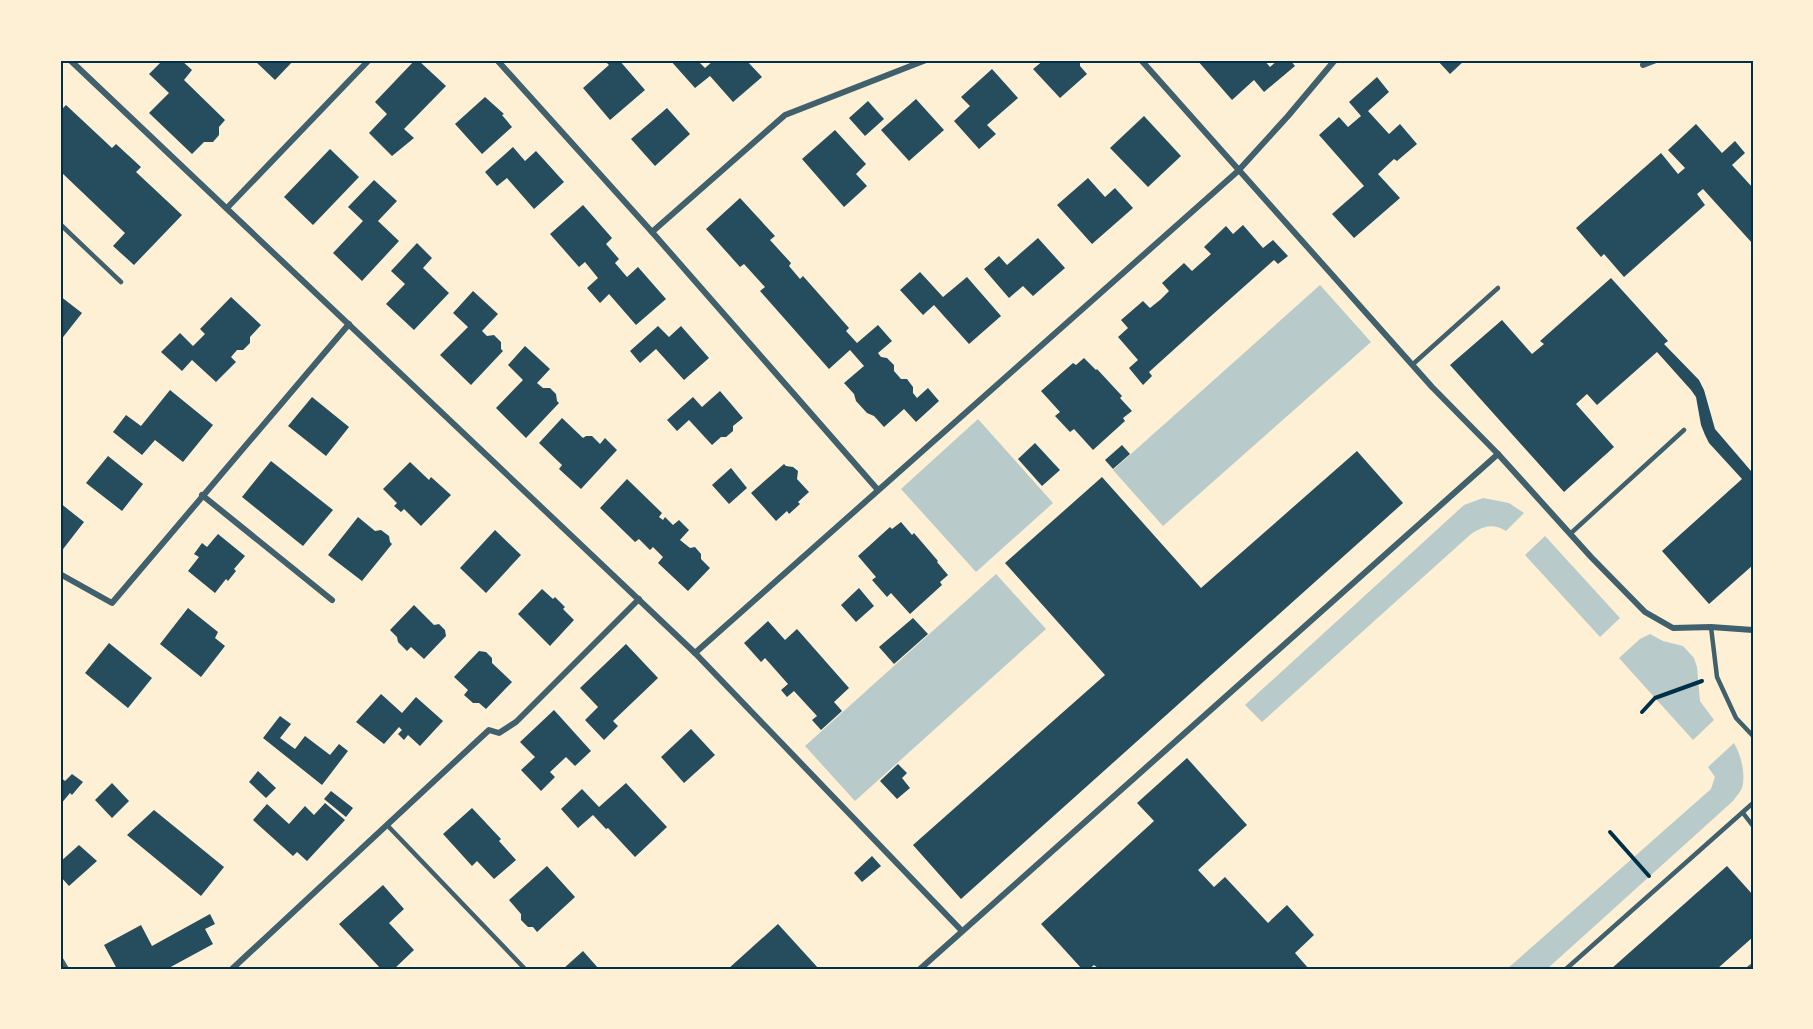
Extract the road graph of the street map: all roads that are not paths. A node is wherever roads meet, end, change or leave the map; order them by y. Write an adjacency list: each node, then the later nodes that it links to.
1 (70, 60): 10 (street)
2 (369, 60): 10 (street)
3 (497, 60): 12 (street)
4 (926, 60): 12 (street)
5 (1142, 60): 9 (street)
6 (1335, 60): 9 (street)
7 (1656, 60): 8 (street)
8 (1643, 65)
9 (1238, 171): 16 (street); 19 (street)
10 (226, 208): 15 (street)
11 (60, 224): 13 (lane)
12 (652, 232): 19 (street)
13 (122, 282)
14 (1498, 288): 16 (lane)
15 (349, 324): 20 (street); 23 (street)
16 (1412, 365): 18 (street)
17 (1684, 430): 21 (lane)
18 (1498, 454): 21 (street); 33 (street)
19 (878, 490): 27 (street)
20 (202, 495): 22 (street); 24 (street)
21 (1570, 534): 25 (street)
22 (60, 574)
23 (639, 599): 27 (street); 31 (street)
24 (332, 600)
25 (1711, 627): 26 (street); 28 (lane)
26 (1753, 630)
27 (695, 653): 33 (street)
28 (1753, 736)
29 (1753, 803): 30 (lane)
30 (1743, 813): 32 (lane); 40 (lane)
31 (387, 825): 37 (street); 38 (lane)
32 (1753, 825)
33 (962, 931): 39 (street)
34 (60, 959): 36 (street)
35 (1753, 964): 41 (lane)
36 (66, 969)
37 (232, 969)
38 (525, 969)
39 (920, 969)
40 (1566, 969)
41 (1748, 969)

